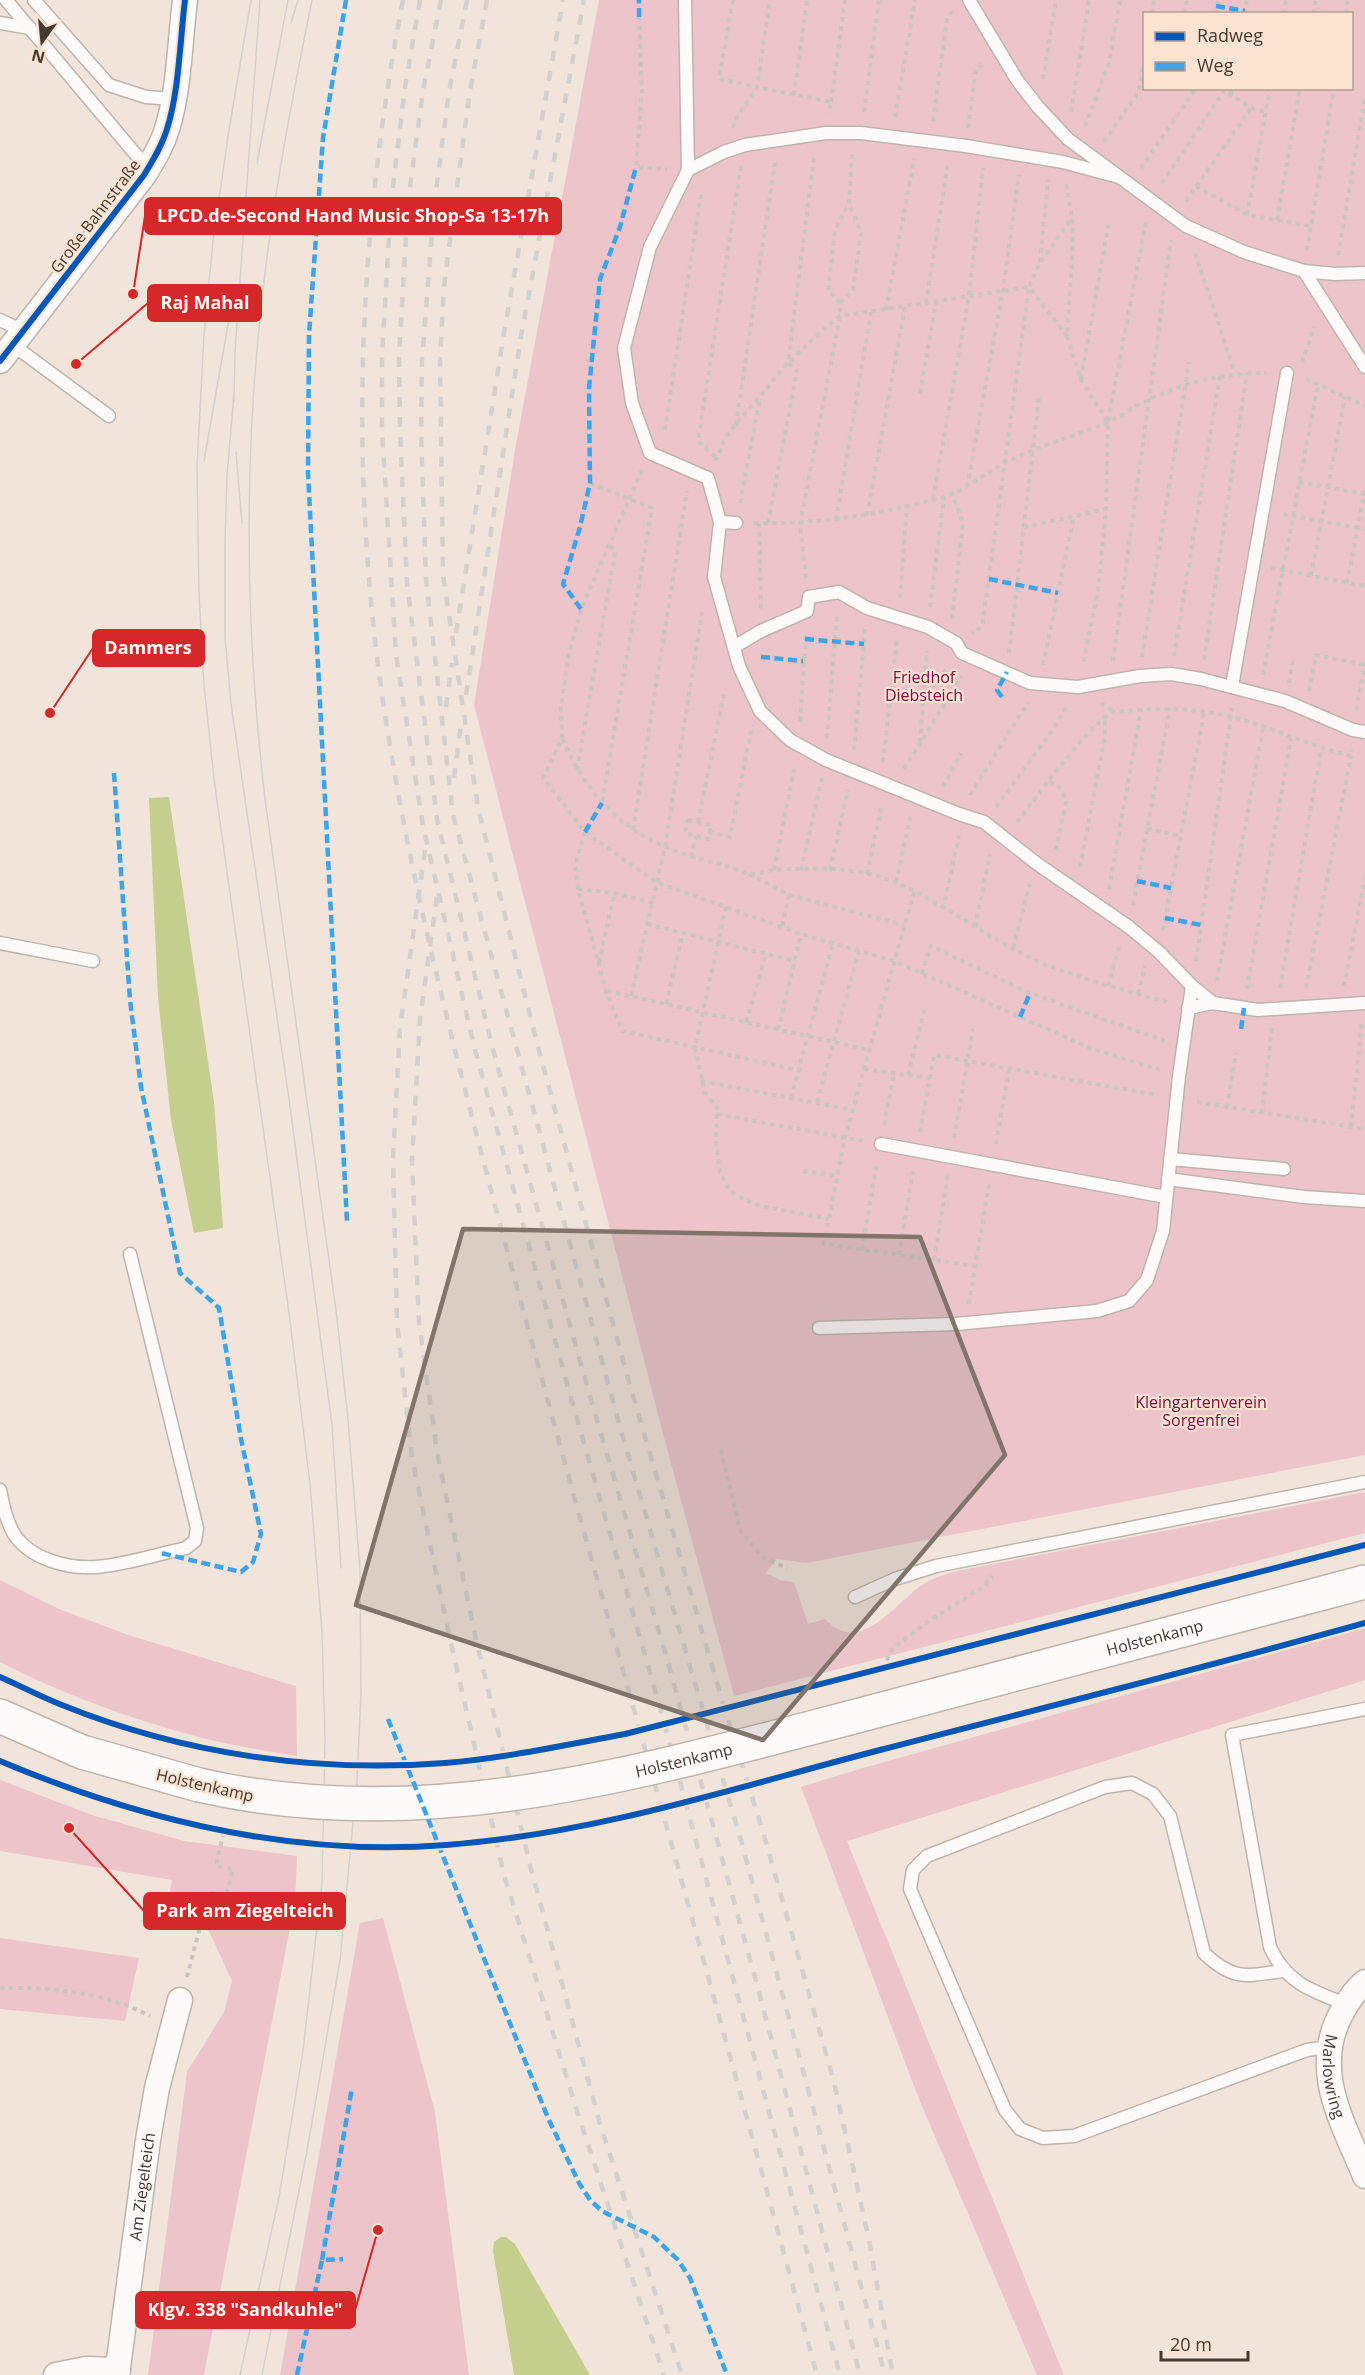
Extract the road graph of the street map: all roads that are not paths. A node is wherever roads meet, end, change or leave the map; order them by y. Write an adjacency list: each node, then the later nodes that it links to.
1 (6, 0): 7 (lane)
2 (34, 0): 8 (lane)
3 (185, 0): 8 (street, Große Bahnstraße)
4 (685, 0): 10 (lane)
5 (969, 0): 11 (lane)
6 (0, 23): 7 (lane)
7 (30, 28): 9 (lane)
8 (174, 99): 9 (street, Große Bahnstraße)
9 (148, 169): 15 (street, Große Bahnstraße)
10 (688, 170): 11 (lane); 19 (lane)
11 (1124, 182): 12 (lane)
12 (1304, 271): 13 (lane); 16 (lane)
13 (1365, 273)
14 (0, 320): 15 (lane)
15 (12, 346): 18 (lane)
16 (1365, 367)
17 (1287, 373): 22 (lane)
18 (109, 416)
19 (720, 522): 20 (lane); 21 (lane)
20 (736, 522)
21 (734, 647): 22 (lane); 26 (lane)
22 (1232, 686): 23 (lane)
23 (1359, 731)
24 (0, 943): 25 (lane)
25 (93, 961)
26 (1192, 987): 27 (lane); 29 (lane)
27 (1213, 1003): 28 (lane); 29 (lane)
28 (1364, 1003)
29 (1188, 1008): 31 (lane)
30 (881, 1144): 34 (lane)
31 (1170, 1159): 32 (lane); 33 (lane)
32 (1284, 1169)
33 (1168, 1179): 34 (lane); 35 (lane)
34 (1166, 1197): 37 (lane)
35 (1365, 1202)
36 (129, 1254): 39 (lane)
37 (819, 1328)
38 (1365, 1482): 41 (lane)
39 (0, 1490)
40 (1365, 1582): 43 (main road, Holstenkamp, bridge)
41 (855, 1597)
42 (1365, 1709): 44 (lane)
43 (0, 1716)
44 (1283, 1971): 47 (lane); 48 (lane)
45 (1365, 1982): 47 (street, Marlowring)
46 (180, 2000): 50 (street, Am Ziegelteich)
47 (1346, 2004): 48 (street, Marlowring)
48 (1329, 2048): 49 (street, Marlowring)
49 (1365, 2176)
50 (117, 2373): 51 (street)
51 (56, 2375)

